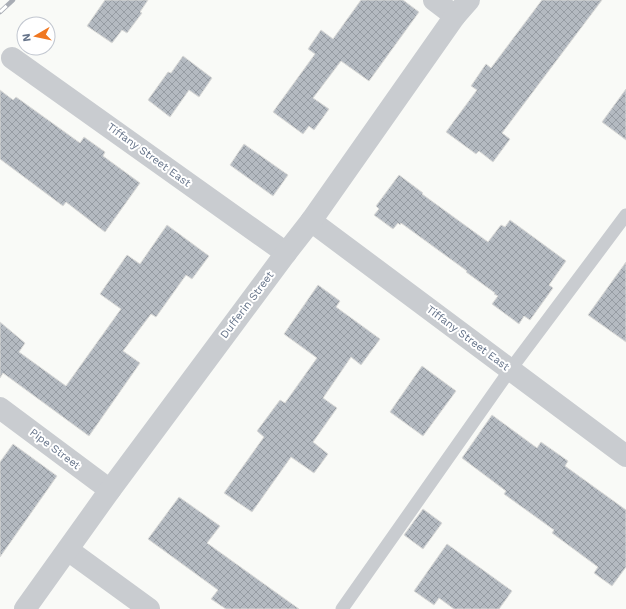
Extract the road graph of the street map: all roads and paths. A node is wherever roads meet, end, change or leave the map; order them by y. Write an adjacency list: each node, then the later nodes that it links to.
1 (434, 0): 2 (street)
2 (462, 8): 5 (street, Dufferin Street)
3 (12, 58): 6 (street, Tiffany Street East)
4 (626, 215): 7 (lane)
5 (311, 221): 6 (street, Dufferin Street); 7 (street, Tiffany Street East)
6 (286, 252): 10 (street, Dufferin Street)
7 (510, 370): 9 (street, Tiffany Street East); 14 (lane)
8 (0, 408): 10 (street, Pipe Street)
9 (626, 456)
10 (110, 490): 11 (street, Dufferin Street)
11 (68, 550): 12 (street, Dufferin Street); 13 (street)
12 (25, 609)
13 (149, 609)
14 (342, 609)

